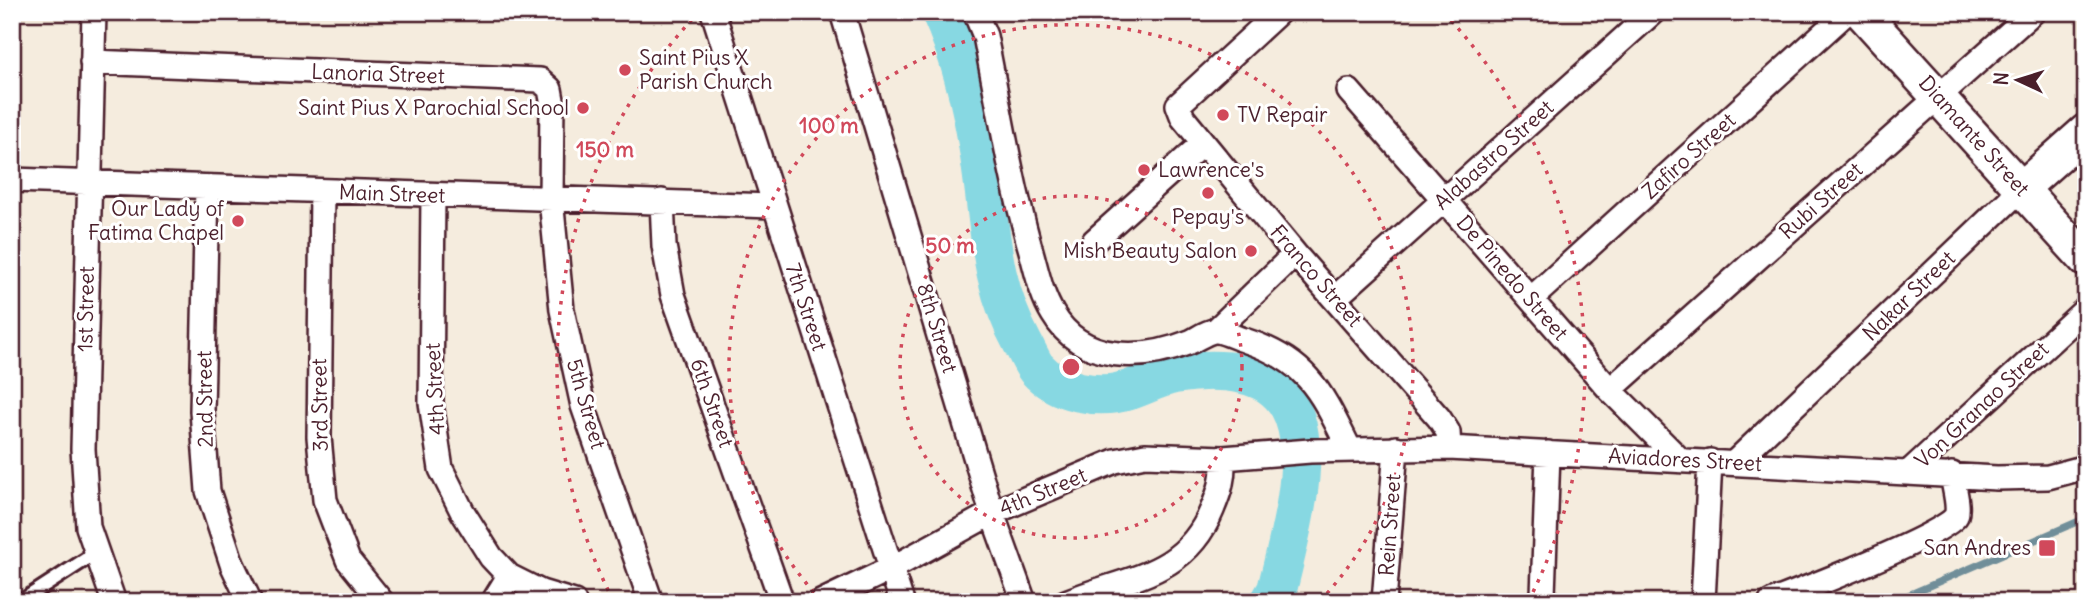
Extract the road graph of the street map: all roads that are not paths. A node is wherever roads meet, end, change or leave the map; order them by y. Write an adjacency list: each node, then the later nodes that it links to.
1 (94, 12): 10 (street, 1st Street)
2 (713, 12): 24 (street, 7th Street)
3 (842, 12): 45 (street, 8th Street)
4 (975, 12): 31 (street)
5 (1279, 12): 14 (street, Franco Street)
6 (1653, 12): 22 (street, Alabastro Street)
7 (1847, 12): 29 (street, Zafiro Street)
8 (1861, 12): 12 (street, Diamante Street)
9 (2033, 12): 12 (street, Rubi Street)
10 (92, 62): 16 (street, 1st Street); 21 (street, Lanoria Street)
11 (1349, 91): 22 (street, De Pinedo Street)
12 (1938, 97): 18 (street, Diamante Street); 32 (street, Rubi Street)
13 (2086, 131): 18 (street, Nakar Street)
14 (1203, 143): 25 (street); 26 (street, Franco Street)
15 (12, 180): 16 (street, Main Street)
16 (89, 183): 17 (street, Main Street); 46 (street, 1st Street)
17 (206, 188): 19 (street, Main Street); 52 (street, 2nd Street)
18 (2021, 189): 27 (street, Diamante Street); 41 (street, Nakar Street)
19 (322, 192): 20 (street, Main Street); 53 (street, 3rd Street)
20 (433, 195): 21 (street, Main Street); 48 (street, 4th Street)
21 (551, 199): 23 (street, Main Street); 56 (street, 5th Street)
22 (1444, 200): 28 (street, Alabastro Street); 29 (street, De Pinedo Street)
23 (662, 201): 24 (street, Main Street); 57 (street, 6th Street)
24 (773, 206): 47 (street, 7th Street)
25 (1094, 242)
26 (1295, 254): 28 (street, Franco Street); 31 (street)
27 (2086, 260)
28 (1335, 298): 34 (street, Franco Street)
29 (1531, 299): 32 (street, De Pinedo Street)
30 (2086, 309): 43 (street, Von Granao Street)
31 (1214, 331): 35 (street)
32 (1610, 390): 39 (street, De Pinedo Street)
33 (1395, 448): 34 (street, Aviadores Street); 35 (street, Aviadores Street); 62 (street, Rein Street)
34 (1449, 448): 37 (street, Aviadores Street)
35 (1350, 450): 36 (street, Aviadores Street)
36 (1283, 453): 38 (street, 4th Street)
37 (1548, 453): 39 (street, Aviadores Street); 49 (street)
38 (1223, 458): 45 (street, 4th Street); 61 (street)
39 (1680, 460): 40 (street, Aviadores Street)
40 (1710, 461): 41 (street, Aviadores Street); 63 (street)
41 (1734, 463): 43 (street, Aviadores Street)
42 (2086, 467): 44 (street, Aviadores Street)
43 (1909, 472): 44 (street, Aviadores Street)
44 (1952, 474): 64 (street)
45 (992, 513): 47 (street, 4th Street); 60 (street, 8th Street)
46 (97, 552): 50 (lane); 51 (street, 1st Street)
47 (892, 568): 58 (street, 4th Street); 59 (street, 7th Street)
48 (509, 576): 54 (street); 55 (street, 4th Street)
49 (1543, 595)
50 (20, 602)
51 (114, 602)
52 (250, 602)
53 (382, 602)
54 (493, 602)
55 (573, 602)
56 (651, 602)
57 (782, 602)
58 (821, 602)
59 (902, 602)
60 (1024, 602)
61 (1066, 602)
62 (1384, 602)
63 (1703, 602)
64 (1771, 602)

